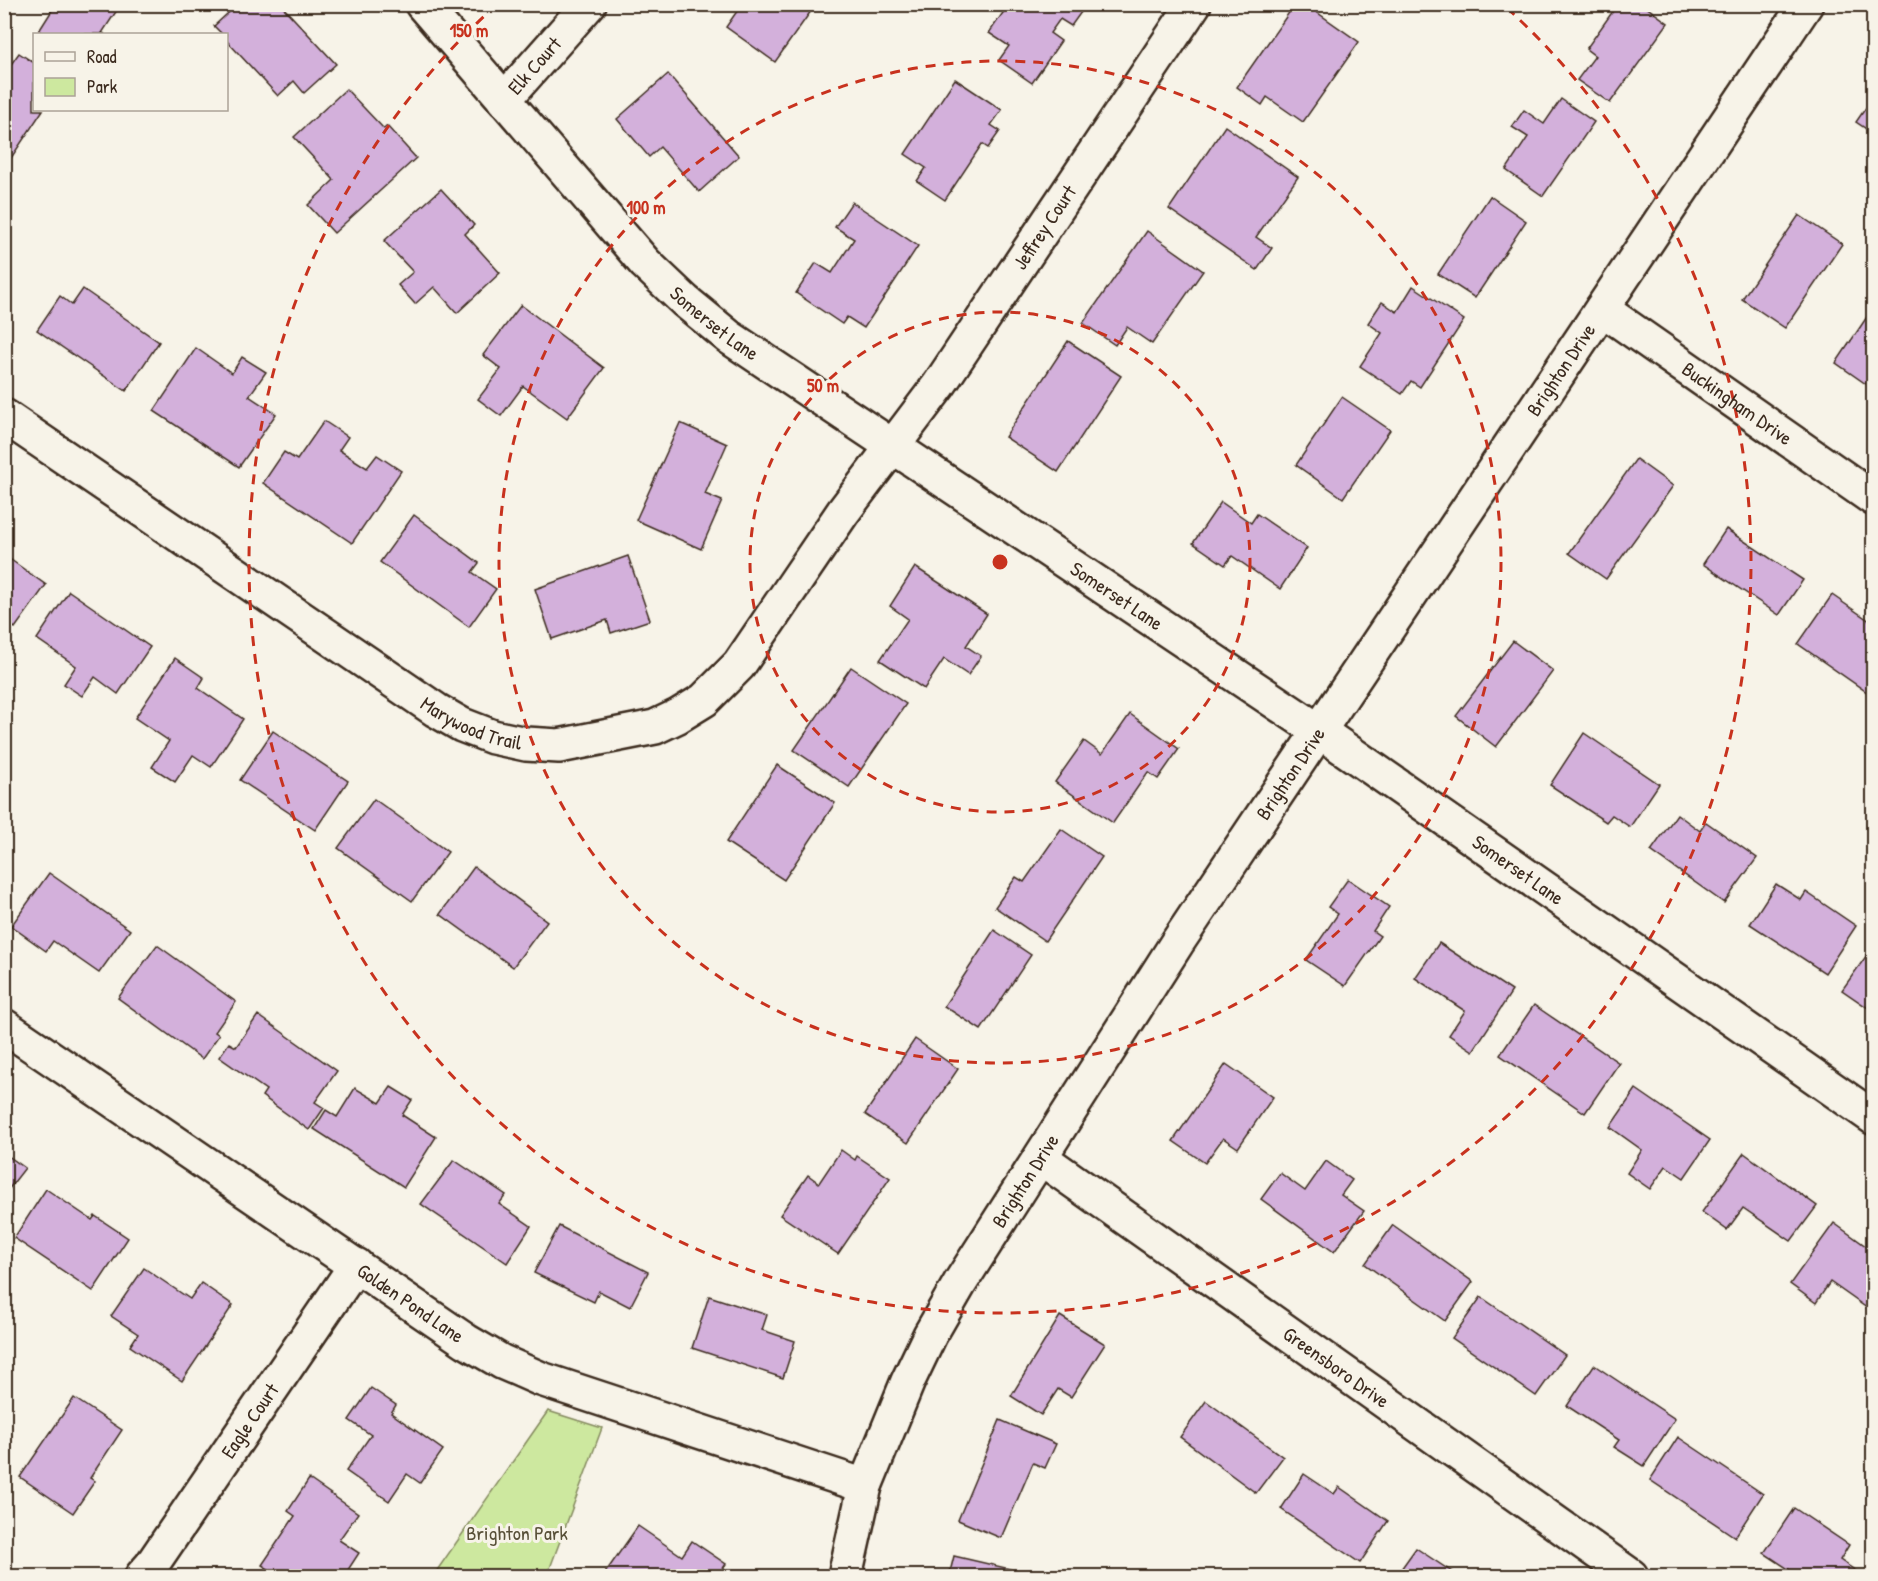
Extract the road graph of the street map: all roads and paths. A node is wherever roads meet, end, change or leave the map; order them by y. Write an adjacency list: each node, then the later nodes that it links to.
1 (422, 4): 5 (street, Somerset Lane)
2 (589, 4): 5 (street, Elk Court)
3 (1194, 4): 8 (street, Jeffrey Court)
4 (1806, 4): 6 (street, Brighton Drive)
5 (504, 100): 8 (street, Somerset Lane)
6 (1602, 309): 9 (street, Buckingham Drive); 10 (street, Brighton Drive)
7 (4, 416): 8 (street, Marywood Trail)
8 (892, 447): 10 (street, Somerset Lane)
9 (1874, 499)
10 (1319, 731): 12 (street, Somerset Lane); 13 (street, Brighton Drive)
11 (4, 1026): 14 (street, Golden Pond Lane)
12 (1874, 1118)
13 (1041, 1158): 15 (street, Brighton Drive); 18 (street, Greensboro Drive)
14 (356, 1265): 15 (street, Golden Pond Lane); 16 (street, Eagle Court)
15 (865, 1486): 17 (street, Brighton Drive)
16 (142, 1576)
17 (845, 1576)
18 (1631, 1576)

